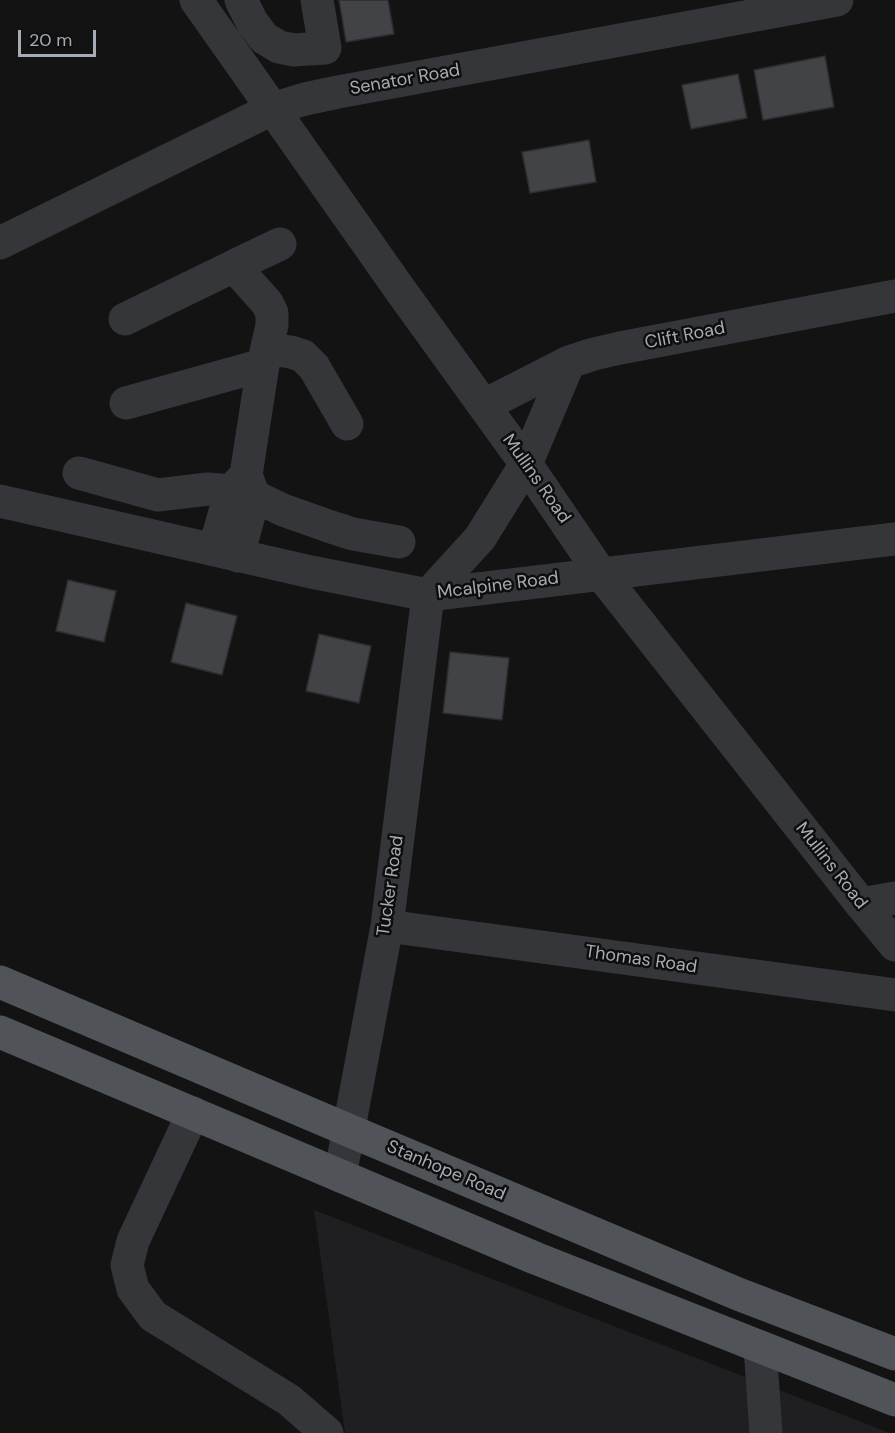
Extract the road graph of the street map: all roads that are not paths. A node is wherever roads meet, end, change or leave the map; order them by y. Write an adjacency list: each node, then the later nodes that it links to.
1 (196, 0): 7 (street, Mullins Road)
2 (241, 0): 5 (street)
3 (317, 0): 5 (street)
4 (837, 0): 6 (street, Senator Road)
5 (325, 48): 6 (street)
6 (339, 92): 7 (street, Senator Road)
7 (272, 109): 8 (street, Senator Road); 16 (street, Mullins Road)
8 (0, 243)
9 (280, 244): 10 (street)
10 (234, 266): 12 (street); 13 (street)
11 (895, 296): 14 (street, Clift Road)
12 (125, 319)
13 (265, 357): 15 (street); 17 (street); 20 (street)
14 (569, 362): 16 (street, Clift Road); 18 (street)
15 (126, 403)
16 (485, 405): 18 (street, Mullins Road)
17 (347, 424)
18 (526, 464): 25 (street, Mullins Road); 26 (street)
19 (79, 473): 20 (street)
20 (243, 487): 23 (street); 24 (street)
21 (0, 501): 24 (street, Mcalpine Road)
22 (895, 539): 25 (street, Mcalpine Road)
23 (399, 542)
24 (226, 553): 26 (street, Mcalpine Road)
25 (602, 574): 26 (street, Mcalpine Road); 28 (street, Mullins Road)
26 (428, 595): 29 (street, Tucker Road)
27 (895, 898): 28 (street)
28 (861, 904): 30 (street, Mullins Road)
29 (387, 926): 32 (street, Thomas Road); 37 (street, Tucker Road)
30 (895, 945)
31 (0, 982): 34 (main road, Stanhope Road)
32 (895, 995)
33 (0, 1032): 35 (main road)
34 (172, 1054): 35 (main road); 37 (main road, Stanhope Road)
35 (154, 1097): 36 (main road)
36 (193, 1113): 38 (main road); 42 (street)
37 (348, 1130): 38 (street, Tucker Road); 40 (main road, Stanhope Road)
38 (340, 1176): 39 (main road)
39 (759, 1347): 41 (main road); 43 (street)
40 (895, 1354)
41 (895, 1400)
42 (327, 1433)
43 (766, 1433)

